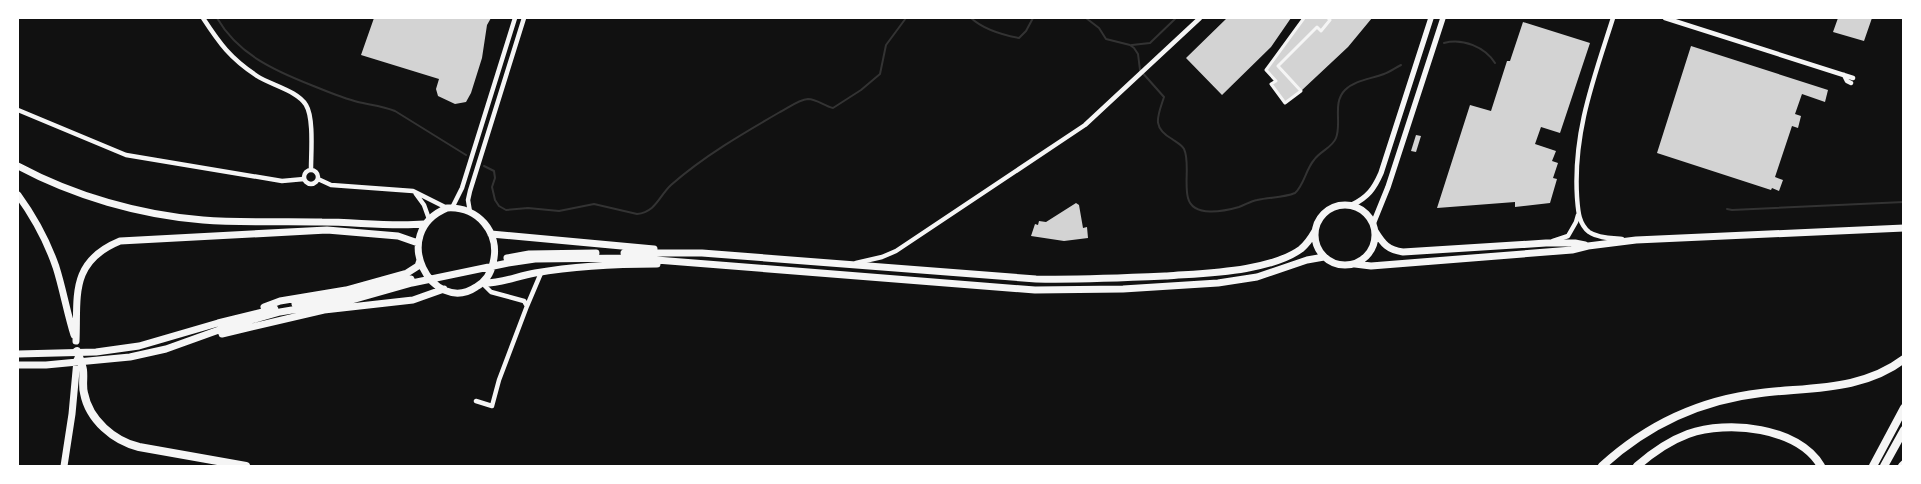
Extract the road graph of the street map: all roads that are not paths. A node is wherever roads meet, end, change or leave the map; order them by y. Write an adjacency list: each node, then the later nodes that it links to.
1 (203, 18): 14 (street)
2 (515, 18): 20 (street)
3 (524, 18): 21 (street)
4 (1200, 18): 37 (street)
5 (1304, 18): 6 (street)
6 (1328, 18)
7 (1431, 18): 19 (street)
8 (1443, 18): 24 (street)
9 (1613, 18): 22 (street)
10 (1665, 18): 11 (street)
11 (1852, 81)
12 (18, 110): 15 (street)
13 (18, 166): 23 (main road)
14 (311, 169): 15 (street); 16 (street)
15 (304, 179): 16 (street)
16 (318, 179): 17 (street)
17 (413, 191): 20 (street); 23 (street)
18 (18, 195): 46 (main road)
19 (1352, 205): 24 (main road); 26 (main road)
20 (449, 208): 21 (main road); 23 (main road)
21 (470, 212): 27 (main road)
22 (1578, 213): 28 (street); 30 (street)
23 (427, 221): 29 (main road)
24 (1374, 228): 30 (main road); 38 (main road)
25 (1904, 228): 28 (main road)
26 (1315, 231): 33 (main road); 37 (main road)
27 (491, 234): 32 (main road); 41 (main road)
28 (1636, 240): 31 (main road)
29 (418, 243): 34 (main road); 46 (main road)
30 (1546, 243): 31 (main road)
31 (1588, 246): 38 (main road)
32 (702, 253): 35 (main road); 37 (main road)
33 (1324, 257): 36 (main road); 38 (main road)
34 (420, 260): 42 (main road); 44 (main road)
35 (509, 260): 36 (main road); 40 (main road)
36 (702, 263): 39 (main road)
37 (852, 264)
38 (1355, 264)
39 (541, 272): 41 (main road); 43 (street)
40 (412, 281): 44 (main road); 45 (main road)
41 (482, 283): 42 (main road); 43 (street)
42 (444, 289): 45 (main road)
43 (527, 306): 50 (street)
44 (218, 322): 47 (main road)
45 (194, 340): 49 (main road)
46 (77, 347): 53 (main road); 54 (highway)
47 (18, 354)
48 (1904, 360): 55 (highway)
49 (18, 365)
50 (476, 401)
51 (1904, 408): 58 (highway)
52 (1904, 430): 59 (highway)
53 (65, 463)
54 (246, 466)
55 (1602, 466)
56 (1637, 466): 57 (highway)
57 (1821, 466)
58 (1873, 466)
59 (1884, 466)

